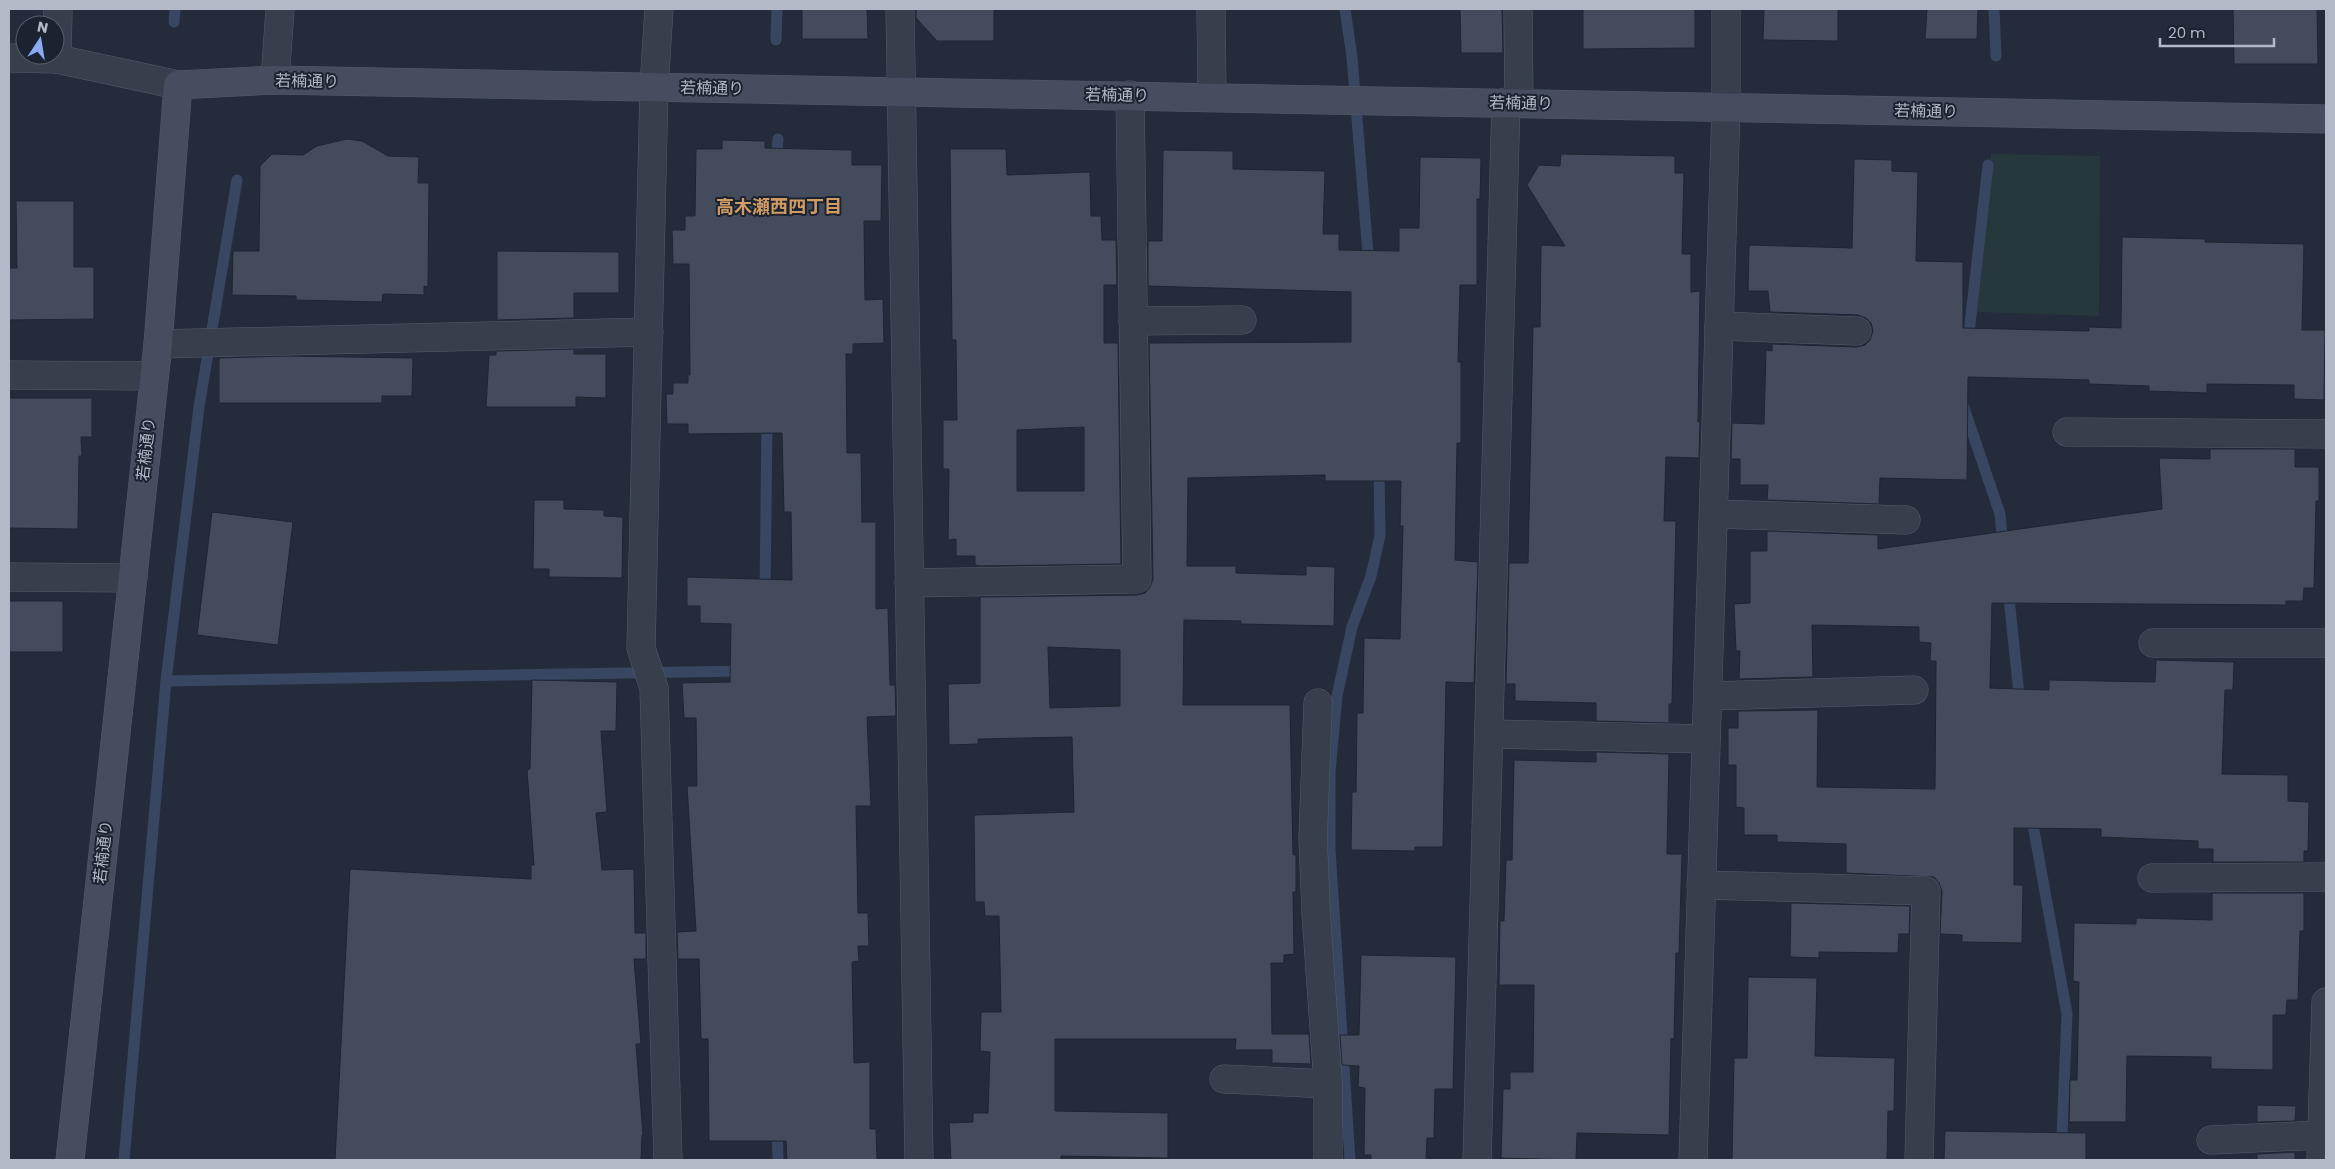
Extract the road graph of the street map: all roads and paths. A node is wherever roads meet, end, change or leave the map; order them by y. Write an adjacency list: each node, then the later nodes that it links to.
1 (280, 9): 8 (street)
2 (659, 9): 10 (street)
3 (900, 9): 11 (street)
4 (1211, 9): 13 (street)
5 (1518, 9): 14 (street)
6 (1726, 9): 15 (street)
7 (65, 61): 9 (street)
8 (275, 80): 9 (street, 若楠通り); 10 (street, 若楠通り)
9 (178, 85): 22 (street, 若楠通り)
10 (654, 87): 11 (street, 若楠通り); 21 (street)
11 (900, 91): 12 (street, 若楠通り); 31 (street)
12 (1130, 95): 13 (street, 若楠通り); 18 (street)
13 (1212, 97): 14 (street, 若楠通り)
14 (1512, 103): 15 (street, 若楠通り); 37 (street)
15 (1726, 107): 16 (street, 若楠通り); 19 (street)
16 (2326, 119)
17 (1242, 320): 18 (street)
18 (1133, 321): 31 (street)
19 (1720, 326): 20 (street); 27 (street)
20 (1857, 331)
21 (649, 332): 22 (street); 48 (street)
22 (158, 344): 24 (street, 若楠通り)
23 (9, 375): 24 (street)
24 (154, 376): 30 (street, 若楠通り)
25 (2067, 432): 26 (street)
26 (2326, 434)
27 (1714, 514): 28 (street); 35 (street)
28 (1906, 520)
29 (9, 577): 30 (street)
30 (133, 578): 47 (street, 若楠通り)
31 (909, 583): 49 (street)
32 (2153, 643): 33 (street)
33 (2326, 643)
34 (1914, 690): 35 (street)
35 (1708, 696): 38 (street)
36 (1318, 703): 44 (street)
37 (1489, 734): 38 (street); 51 (street)
38 (1706, 739): 41 (street)
39 (2326, 877): 40 (street)
40 (2152, 878)
41 (1702, 885): 52 (street); 53 (street)
42 (2326, 1002): 46 (street)
43 (1224, 1079): 44 (street)
44 (1328, 1084): 50 (street)
45 (2211, 1140): 46 (street)
46 (2322, 1147)
47 (70, 1160)
48 (668, 1160)
49 (919, 1160)
50 (1328, 1160)
51 (1477, 1160)
52 (1693, 1160)
53 (1919, 1160)

